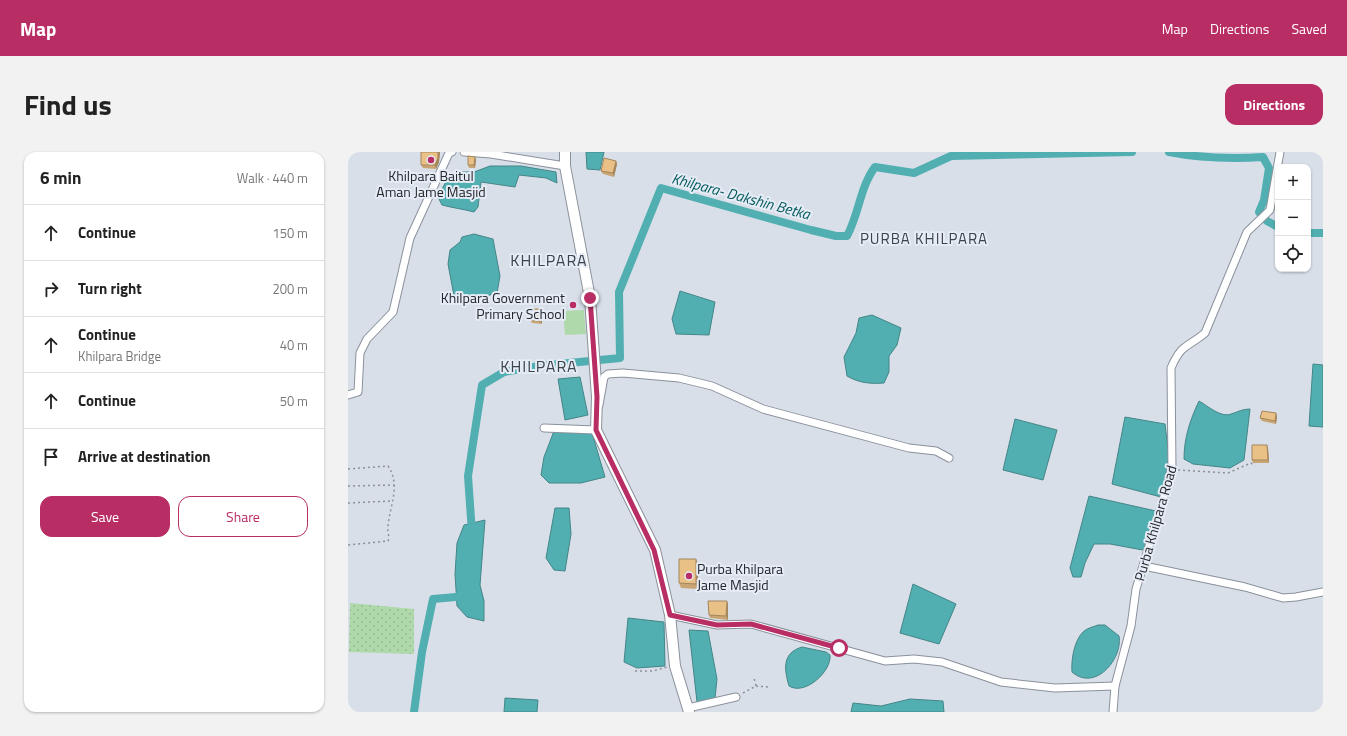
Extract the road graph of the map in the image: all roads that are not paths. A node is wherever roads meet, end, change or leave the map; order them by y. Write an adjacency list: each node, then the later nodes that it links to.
1 (452, 152): 6 (street)
2 (464, 152): 5 (street)
3 (565, 152): 5 (street)
4 (1280, 152): 11 (street, Purba Khilpara Road)
5 (565, 166): 7 (street)
6 (348, 396)
7 (597, 409): 9 (street); 10 (street)
8 (544, 428): 9 (street)
9 (596, 430): 13 (street)
10 (949, 458)
11 (1144, 566): 12 (street); 14 (street, Purba Khilpara Road)
12 (1323, 592)
13 (670, 615): 14 (street); 16 (street)
14 (1115, 686): 17 (street, Purba Khilpara Road)
15 (736, 698): 16 (street)
16 (688, 710)
17 (1113, 712)

